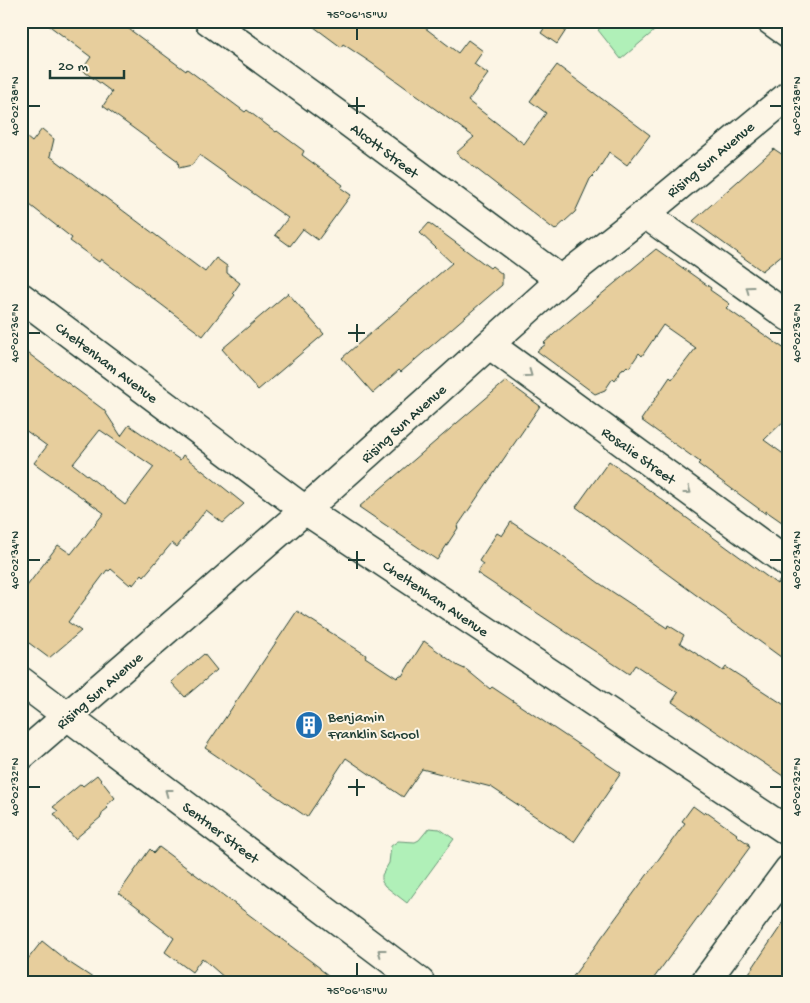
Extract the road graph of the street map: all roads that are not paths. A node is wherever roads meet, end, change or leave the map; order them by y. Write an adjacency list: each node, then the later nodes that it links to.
1 (209, 21): 6 (street, Alcott Street)
2 (771, 21): 3 (street)
3 (789, 34)
4 (789, 95): 5 (street, Rising Sun Avenue)
5 (645, 214): 6 (street, Rising Sun Avenue); 8 (street, one-way to 5)
6 (561, 280): 9 (street, Rising Sun Avenue)
7 (21, 297): 10 (street, Cheltenham Avenue)
8 (789, 317)
9 (490, 345): 10 (street, Rising Sun Avenue); 11 (street, Rosalie Street, one-way to 11)
10 (305, 510): 13 (street, Rising Sun Avenue); 15 (street, Cheltenham Avenue)
11 (789, 564)
12 (21, 681): 13 (street, Sentner Street)
13 (68, 717): 14 (street, Rising Sun Avenue); 17 (street, Sentner Street, one-way to 13)
14 (21, 756)
15 (789, 832)
16 (789, 869): 18 (street)
17 (420, 982)
18 (705, 982)

